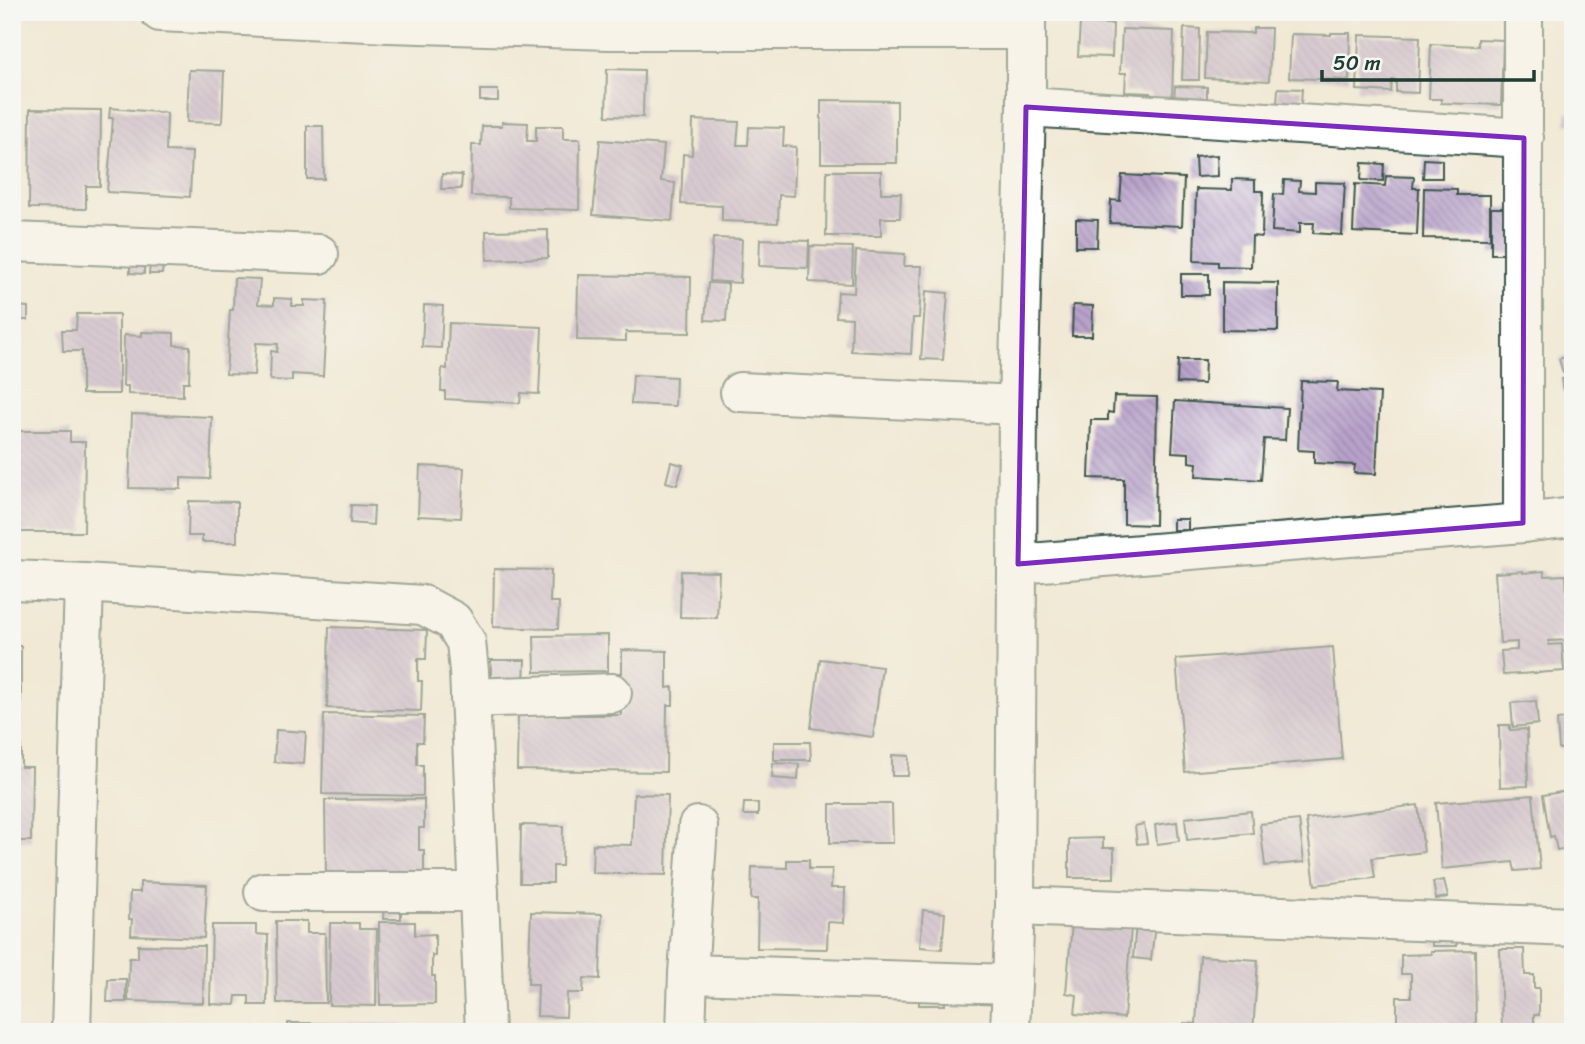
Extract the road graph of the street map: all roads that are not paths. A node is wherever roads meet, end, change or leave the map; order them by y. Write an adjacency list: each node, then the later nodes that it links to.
1 (160, 12): 3 (street)
2 (1523, 12): 6 (street)
3 (610, 21): 4 (street)
4 (1026, 21): 5 (street)
5 (1026, 107): 6 (street); 10 (street)
6 (1524, 138): 12 (street)
7 (12, 242): 8 (street)
8 (319, 254)
9 (740, 392): 10 (street)
10 (1018, 405): 13 (street)
11 (1573, 517): 12 (street)
12 (1523, 523): 13 (street)
13 (1018, 564): 21 (street)
14 (12, 580): 15 (street)
15 (85, 583): 17 (street); 25 (street)
16 (612, 693): 17 (street)
17 (471, 698): 20 (street)
18 (698, 826): 23 (street)
19 (264, 891): 20 (street)
20 (479, 892): 26 (street)
21 (1016, 906): 22 (street); 24 (street)
22 (1573, 927)
23 (688, 974): 24 (street); 27 (street)
24 (1012, 984): 28 (street)
25 (71, 1032)
26 (485, 1032)
27 (686, 1032)
28 (1010, 1032)

